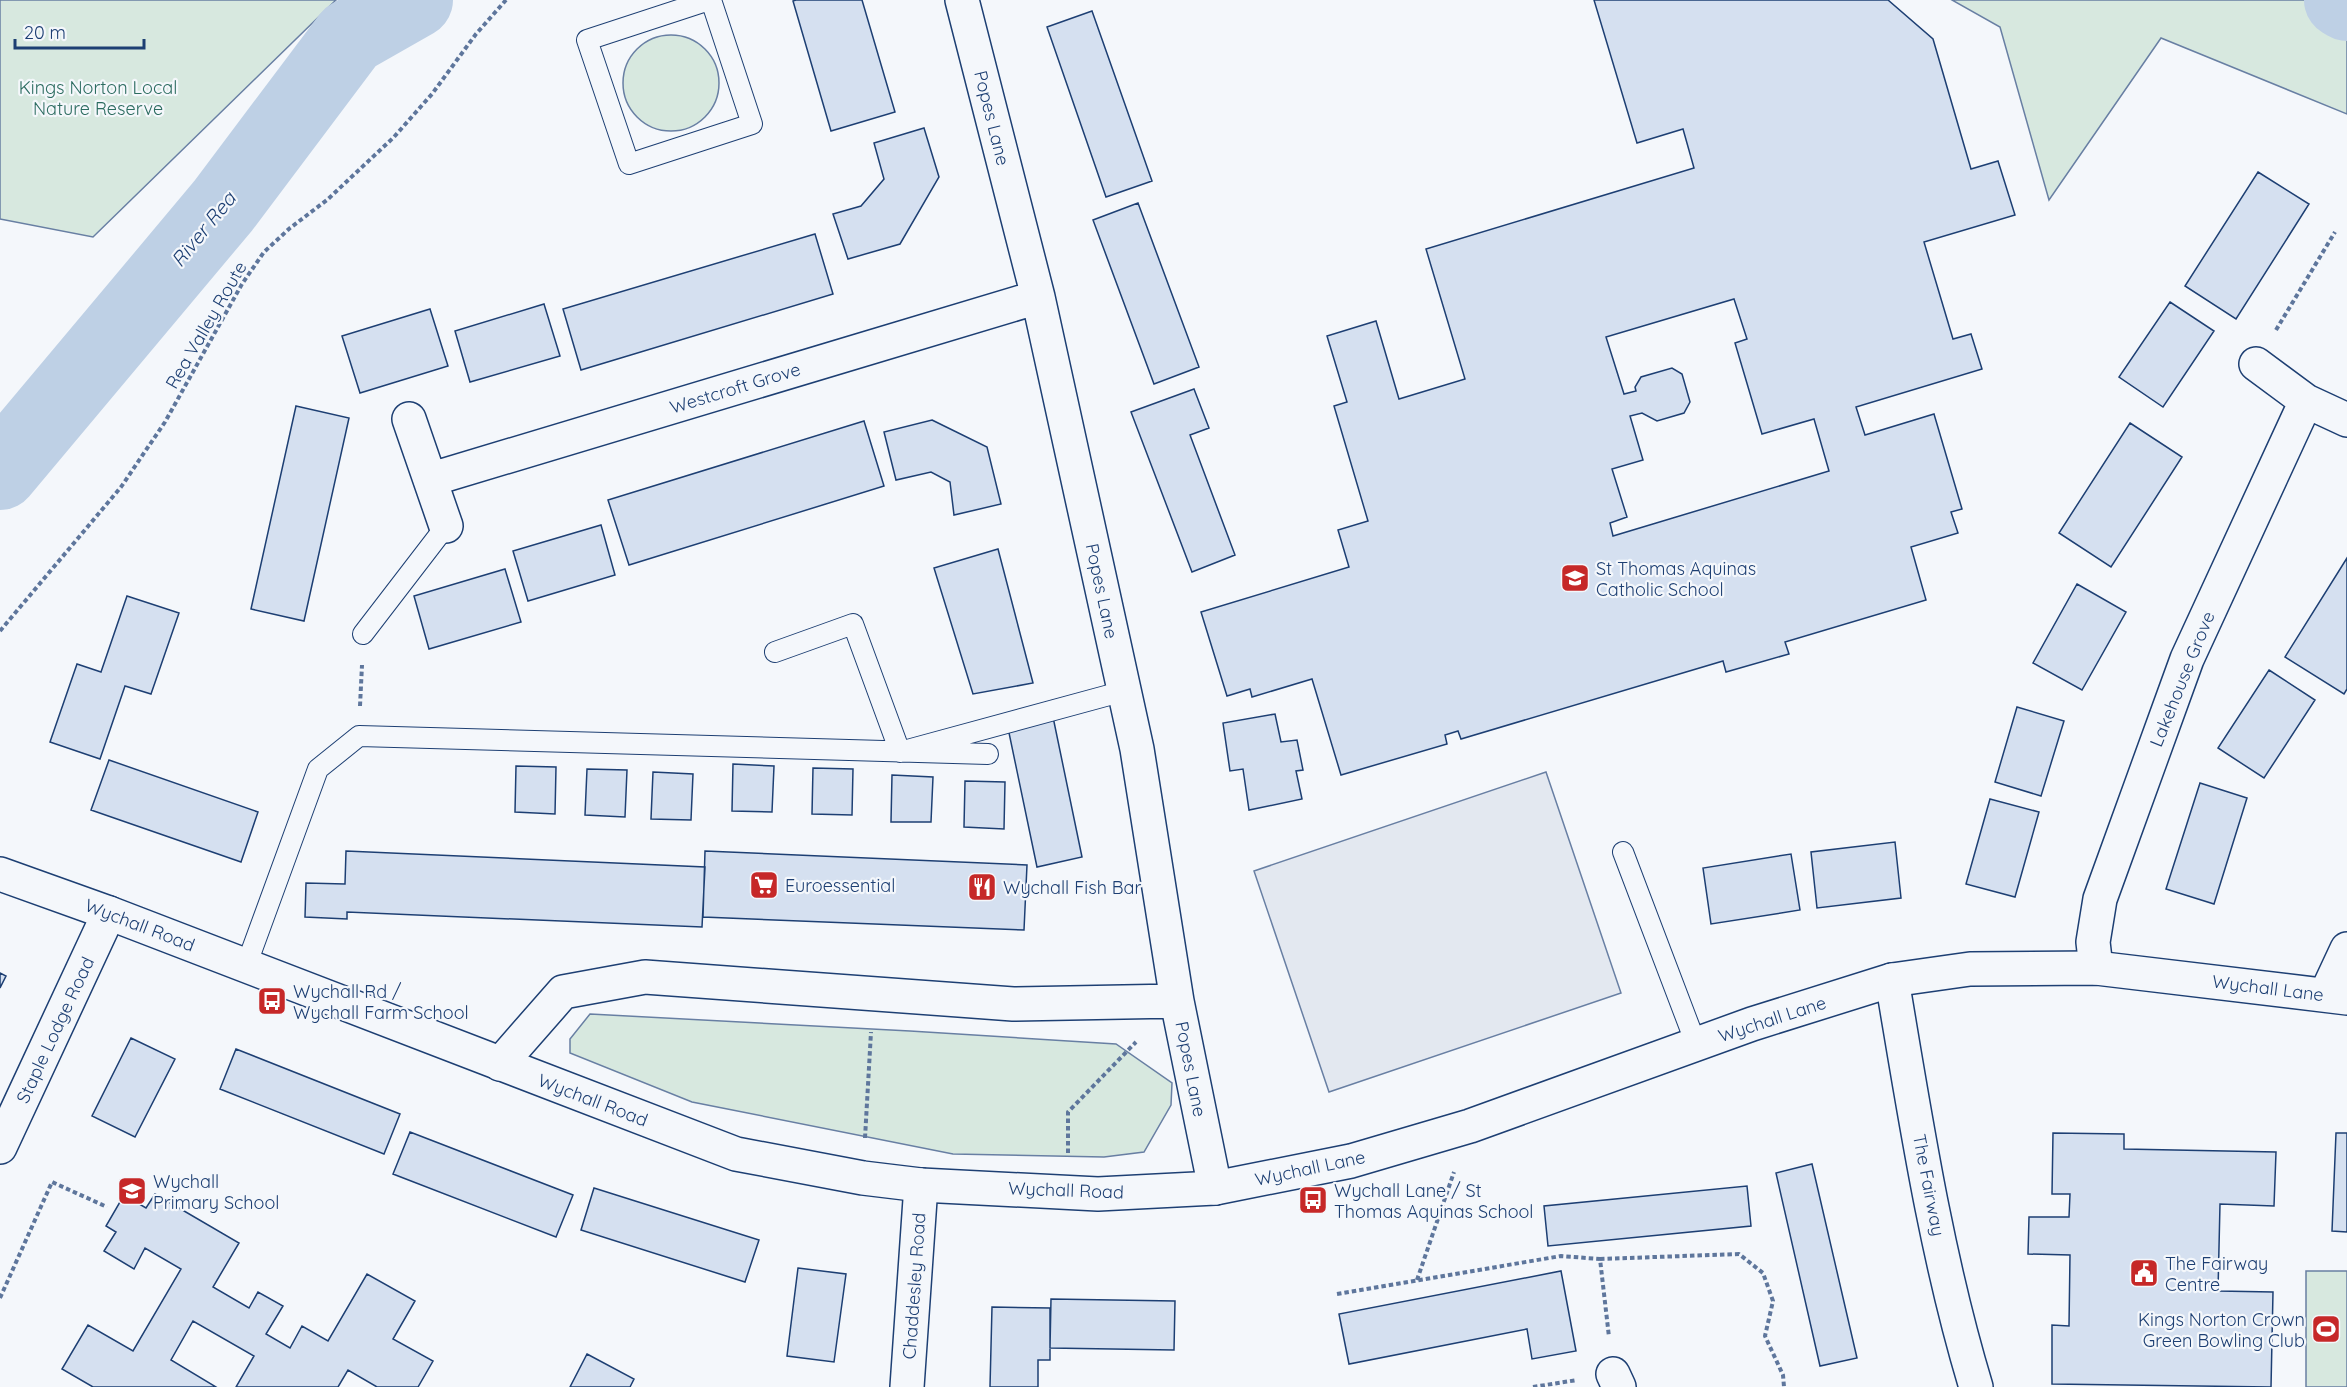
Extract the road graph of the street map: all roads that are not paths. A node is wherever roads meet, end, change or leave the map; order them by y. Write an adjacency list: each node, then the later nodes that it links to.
1 (710, 0): 1 (lane)
2 (962, 0): 3 (street, Popes Lane)
3 (1038, 297): 8 (street, Westcroft Grove); 12 (street, Popes Lane)
4 (2256, 364): 5 (street)
5 (2306, 401): 7 (street); 20 (street, Lakehouse Grove)
6 (409, 419): 8 (street)
7 (2347, 420)
8 (432, 479): 9 (street)
9 (446, 526): 10 (lane)
10 (363, 634)
11 (775, 652): 13 (lane)
12 (1124, 691): 13 (lane); 23 (street, Popes Lane)
13 (900, 752): 14 (lane); 19 (lane)
14 (988, 754)
15 (1623, 852): 24 (lane)
16 (0, 874): 17 (street, Wychall Road)
17 (109, 913): 19 (street, Wychall Road); 26 (street, Staple Lodge Road)
18 (2347, 949): 22 (street)
19 (246, 966): 25 (street, Wychall Road)
20 (2096, 968): 21 (street, Wychall Lane); 22 (street, Wychall Lane)
21 (1892, 980): 24 (street, Wychall Lane); 30 (street, The Fairway)
22 (2337, 996)
23 (1177, 1001): 25 (street); 28 (street, Popes Lane)
24 (1696, 1044): 28 (street, Wychall Lane)
25 (500, 1064): 27 (street, Wychall Road)
26 (0, 1147)
27 (921, 1185): 28 (street, Wychall Road); 29 (street, Chaddesley Road)
28 (1215, 1188)
29 (907, 1387)
30 (1976, 1387)

